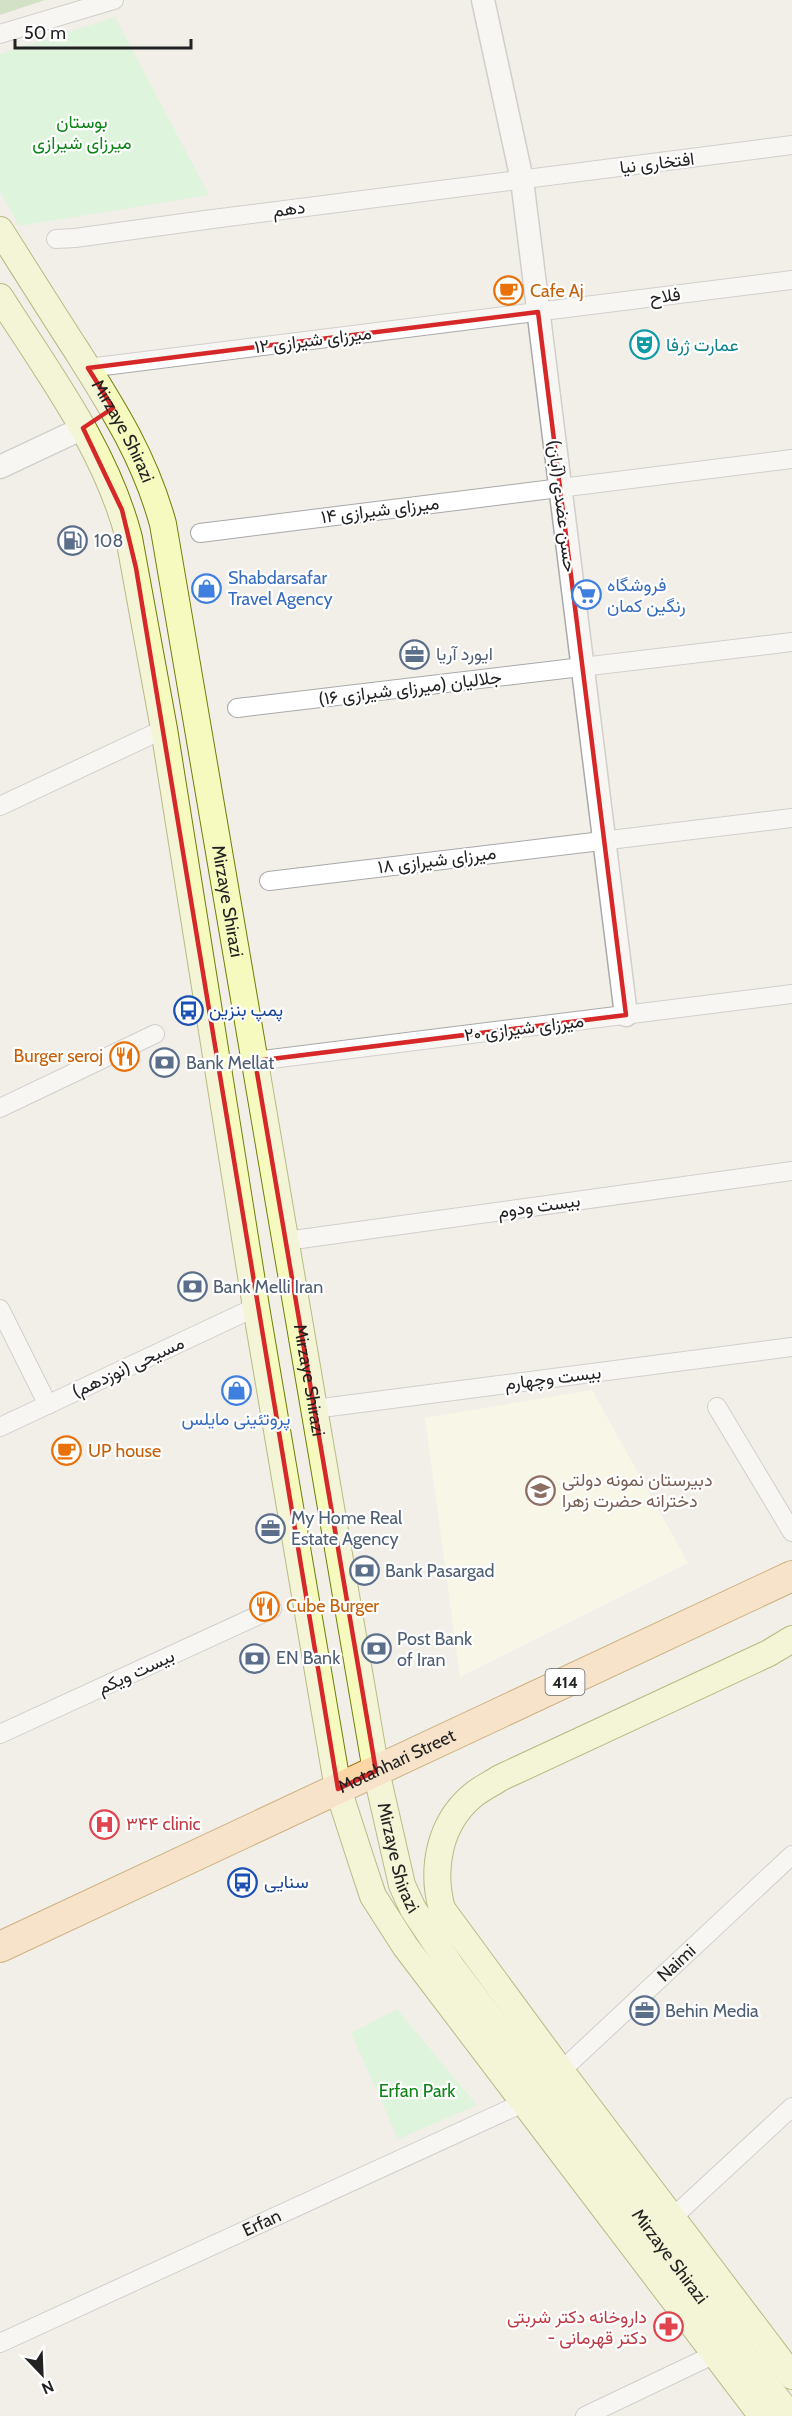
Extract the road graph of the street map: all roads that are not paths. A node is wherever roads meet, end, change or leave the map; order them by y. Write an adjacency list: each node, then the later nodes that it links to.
1 (114, 0): 3 (street)
2 (483, 0): 5 (street, حسن عضدی (آبان))
3 (0, 34)
4 (792, 146): 5 (street, افتخاری نیا)
5 (522, 180): 7 (street, دهم); 10 (street, حسن عضدی (آبان))
6 (0, 230): 11 (main road, Mirzaye Shirazi)
7 (56, 239)
8 (792, 280): 10 (street, فلاح)
9 (0, 297): 12 (main road, Mirzaye Shirazi)
10 (538, 312): 11 (street, میرزای شیرازی ۱۲); 17 (street, حسن عضدی (آبان))
11 (88, 368): 12 (main road); 13 (main road, Mirzaye Shirazi)
12 (57, 388): 14 (main road, Mirzaye Shirazi)
13 (113, 408): 14 (main road); 30 (main road, Mirzaye Shirazi)
14 (83, 428): 16 (street); 22 (main road, Mirzaye Shirazi)
15 (792, 459): 17 (street, میرزای شیرازی ۱۴)
16 (0, 467)
17 (560, 488): 18 (street, میرزای شیرازی ۱۴); 20 (street, حسن عضدی (آبان))
18 (200, 533)
19 (792, 642): 20 (street, جلالیان (میرزای شیرازی ۱۶))
20 (583, 667): 21 (street, جلالیان (میرزای شیرازی ۱۶)); 25 (street, حسن عضدی (آبان))
21 (237, 708)
22 (164, 729): 23 (street); 34 (main road, Mirzaye Shirazi)
23 (0, 806)
24 (792, 818): 25 (street, میرزای شیرازی ۱۸)
25 (604, 839): 26 (street, میرزای شیرازی ۱۸); 28 (street, حسن عضدی (آبان))
26 (269, 881)
27 (792, 994): 28 (street, میرزای شیرازی ۲۰)
28 (626, 1015): 30 (street, میرزای شیرازی ۲۰)
29 (155, 1034): 31 (street)
30 (255, 1061): 33 (main road, Mirzaye Shirazi)
31 (0, 1108)
32 (792, 1171): 33 (street, بیست ودوم)
33 (286, 1241): 39 (main road, Mirzaye Shirazi)
34 (256, 1307): 37 (street, مسیحی (نوزدهم)); 47 (main road, Mirzaye Shirazi)
35 (0, 1309): 37 (street)
36 (792, 1347): 39 (street, بیست وچهارم)
37 (48, 1405): 40 (street, مسیحی (نوزدهم))
38 (717, 1407): 41 (street)
39 (314, 1409): 46 (main road, Mirzaye Shirazi)
40 (0, 1428)
41 (792, 1532)
42 (792, 1576): 46 (main road, Motahhari Street / 414)
43 (272, 1610): 45 (street, بیست ویکم)
44 (792, 1639): 50 (main road, Mirzaye Shirazi)
45 (0, 1734)
46 (376, 1771): 47 (main road, Motahhari Street / 414); 59 (main road, Mirzaye Shirazi)
47 (338, 1789): 49 (main road, Motahhari Street / 414); 51 (main road, Mirzaye Shirazi)
48 (792, 1855): 50 (street, Naimi)
49 (0, 1947)
50 (561, 2071): 53 (main road, Mirzaye Shirazi)
51 (523, 2103): 54 (street, Erfan); 55 (main road, Mirzaye Shirazi)
52 (792, 2107): 53 (street)
53 (672, 2218): 56 (main road, Mirzaye Shirazi)
54 (0, 2343)
55 (715, 2354): 57 (street); 58 (main road, Mirzaye Shirazi)
56 (792, 2375)
57 (585, 2416)
58 (762, 2416)
59 (790, 2416)

